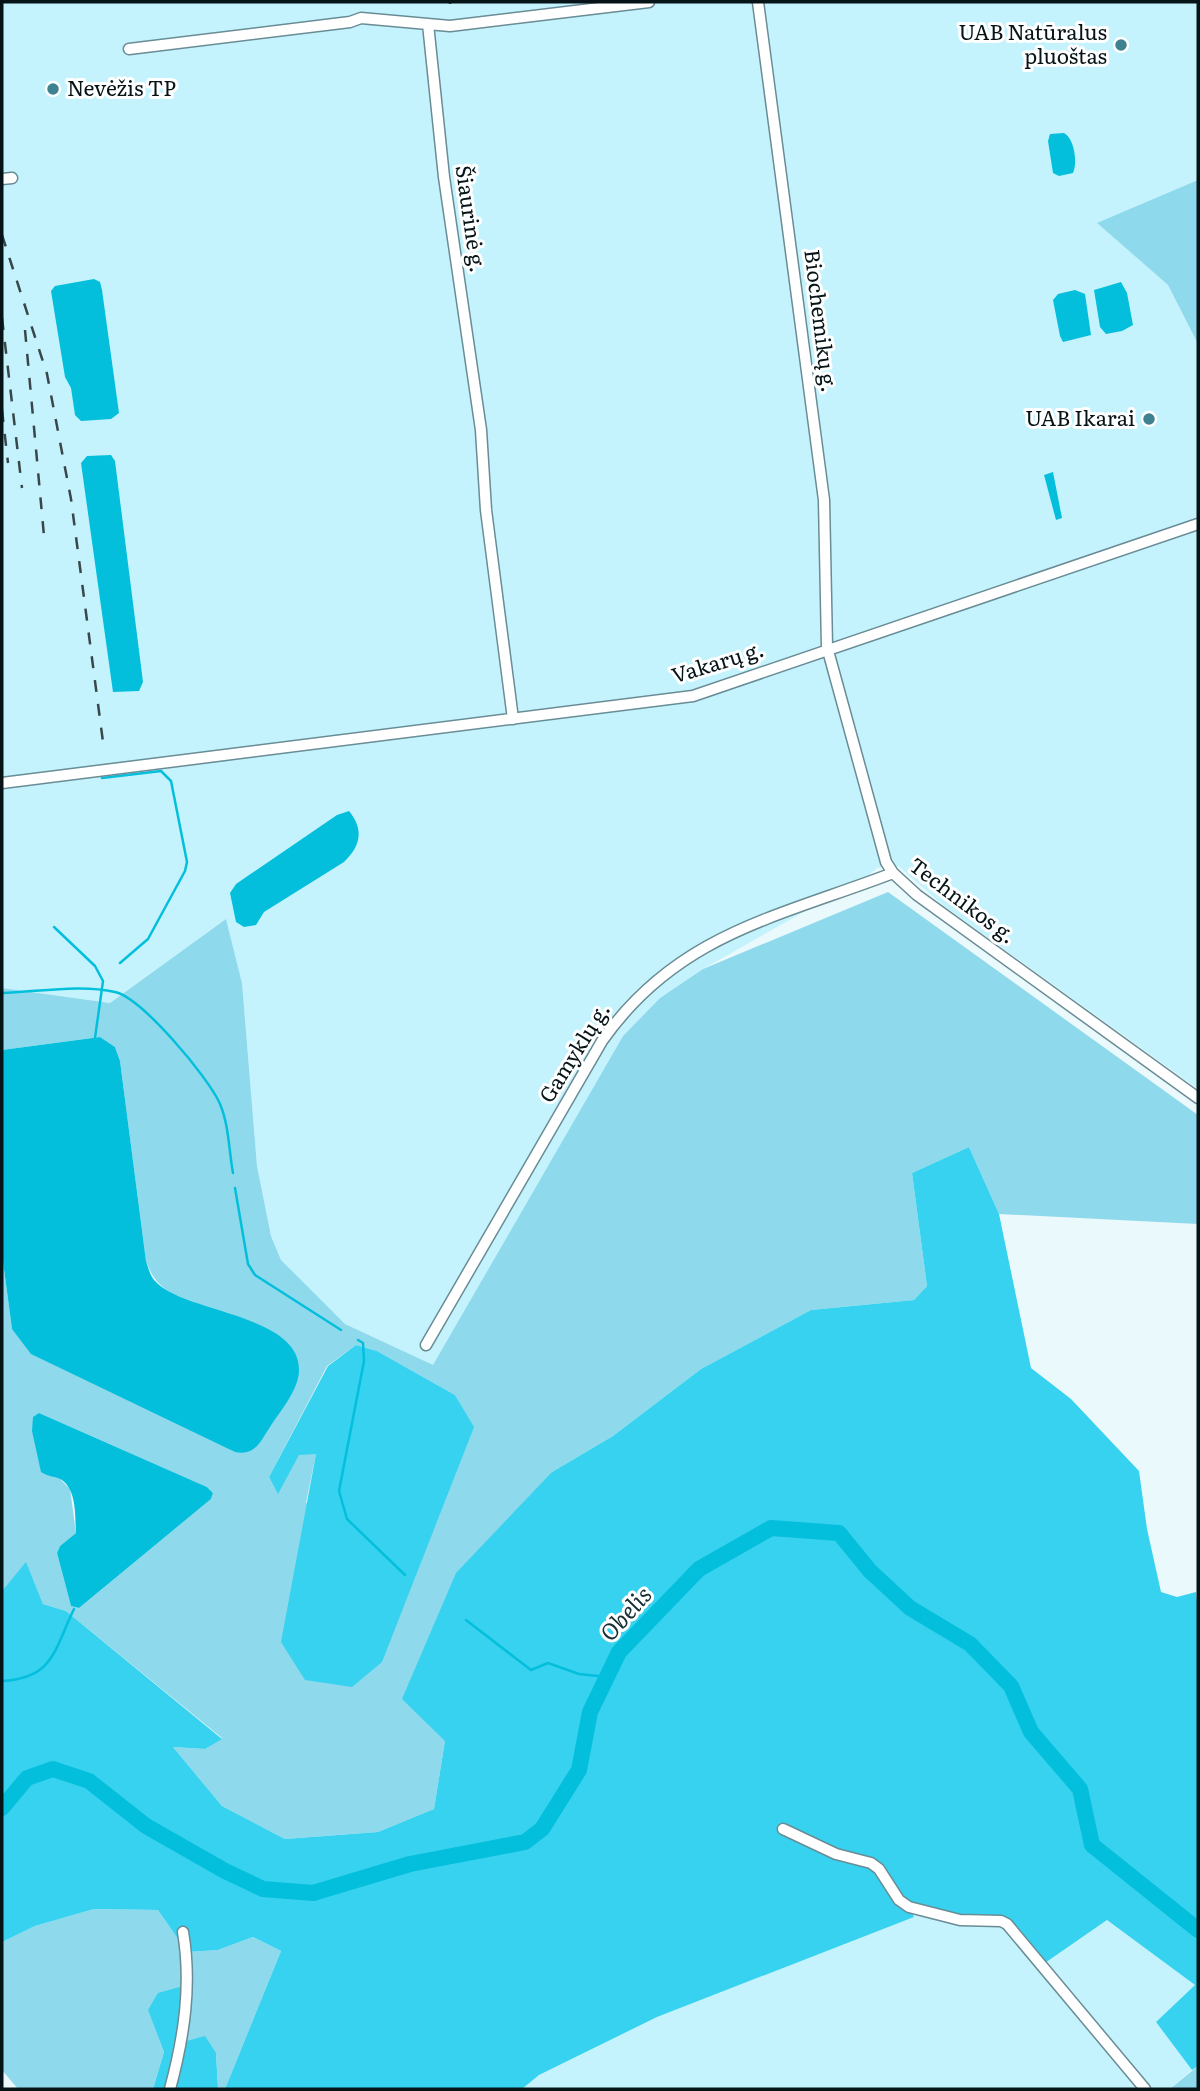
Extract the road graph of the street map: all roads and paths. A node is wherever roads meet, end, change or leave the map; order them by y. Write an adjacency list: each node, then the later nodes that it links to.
1 (649, 2): 3 (street)
2 (758, 2): 6 (street, Biochemikų g.)
3 (428, 24): 4 (street); 7 (street, Šiaurinė g.)
4 (128, 49)
5 (1198, 524): 6 (street, Vakarų g.)
6 (827, 648): 7 (street, Vakarų g.); 9 (street, Technikos g.)
7 (513, 719): 8 (street, Vakarų g.)
8 (2, 783)
9 (893, 873): 10 (street, Technikos g.); 11 (street, Gamyklų g.)
10 (1198, 1098)
11 (426, 1345)
12 (783, 1829): 15 (street)
13 (183, 1932): 14 (street)
14 (170, 2089)
15 (1145, 2089)

